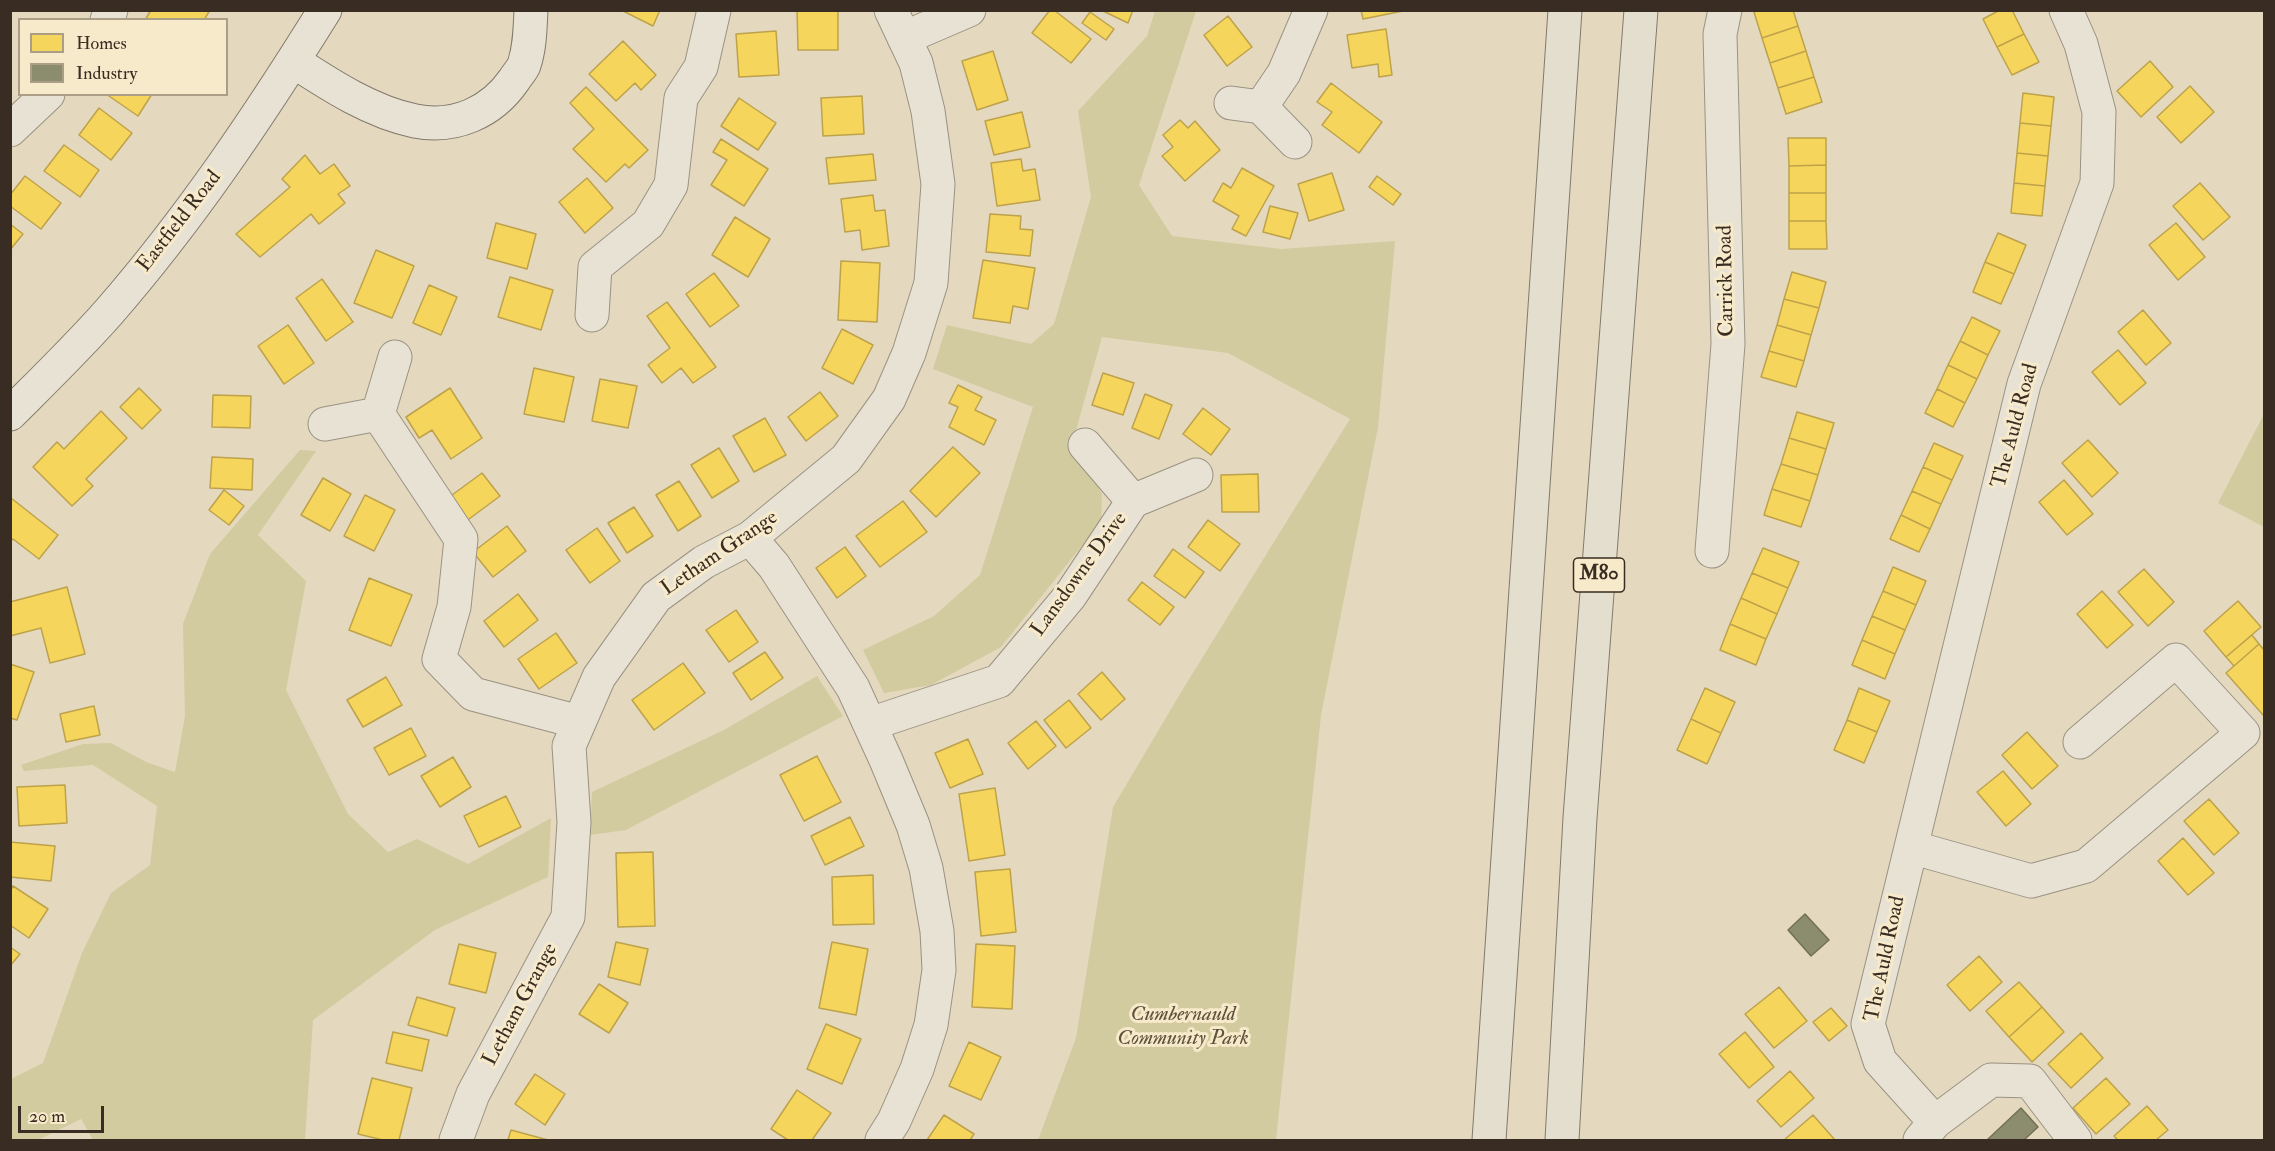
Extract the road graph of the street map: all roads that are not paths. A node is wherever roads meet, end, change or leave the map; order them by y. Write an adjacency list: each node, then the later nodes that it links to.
1 (325, 10): 11 (street, Eastfield Road)
2 (531, 10): 11 (street)
3 (714, 10): 15 (street)
4 (969, 10): 10 (street)
5 (1311, 10): 14 (street)
6 (1565, 10): 33 (highway)
7 (1641, 10): 34 (highway, M80)
8 (1725, 10): 24 (street, Carrick Road)
9 (2066, 10): 28 (street, The Auld Road)
10 (897, 24): 23 (street, Letham Grange)
11 (293, 61): 17 (street, Eastfield Road)
12 (46, 96): 13 (street)
13 (10, 130)
14 (1295, 142)
15 (592, 315)
16 (395, 357): 18 (street)
17 (10, 414)
18 (378, 414): 19 (street); 25 (street)
19 (325, 424)
20 (1085, 445): 22 (street, Lansdowne Drive)
21 (1196, 475): 22 (street, Lansdowne Drive)
22 (1133, 501): 26 (street, Lansdowne Drive)
23 (750, 538): 25 (street, Letham Grange); 26 (street)
24 (1712, 551)
25 (579, 722): 31 (street, Letham Grange)
26 (870, 724): 32 (street)
27 (2080, 741): 28 (street)
28 (1911, 847): 29 (street, The Auld Road)
29 (1928, 1131): 30 (street, The Auld Road)
30 (2064, 1136)
31 (456, 1140)
32 (882, 1140)
33 (1489, 1140)
34 (1562, 1140)

